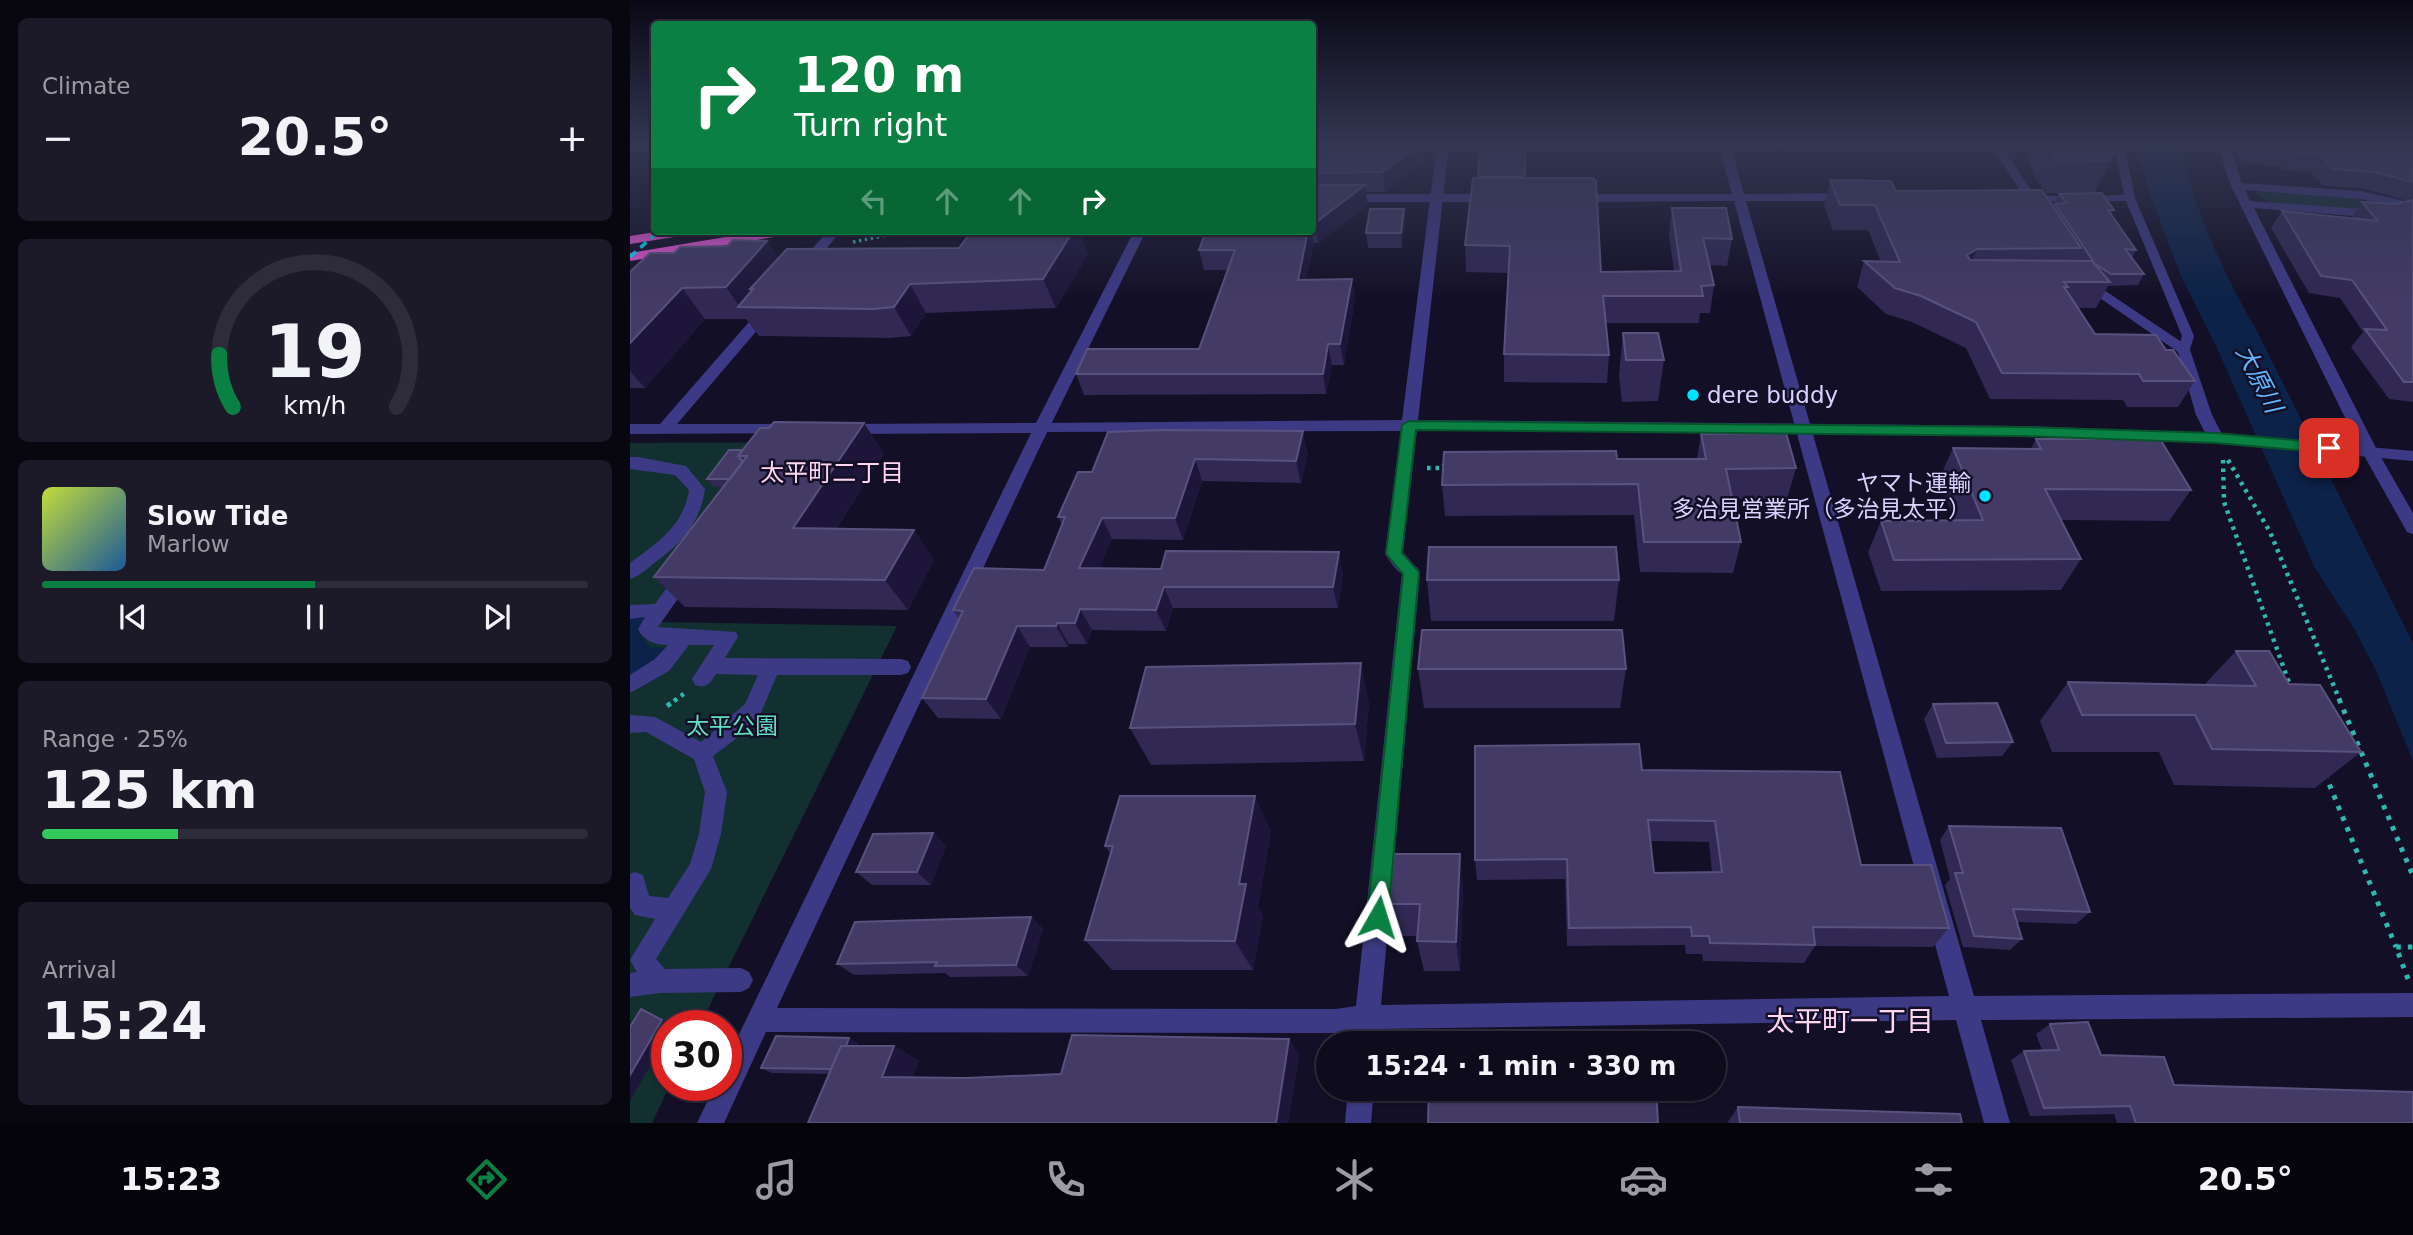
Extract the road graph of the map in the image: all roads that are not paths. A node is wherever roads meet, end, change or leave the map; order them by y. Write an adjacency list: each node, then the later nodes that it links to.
1 (2242, 196): 11 (street)
2 (2370, 196): 12 (street)
3 (1437, 197): 5 (street); 6 (street); 24 (street)
4 (1740, 197): 7 (street); 8 (street); 30 (street)
5 (1316, 198)
6 (1500, 198)
7 (1554, 198)
8 (1865, 198)
9 (2130, 198): 10 (lane); 23 (lane)
10 (2024, 199): 13 (street)
11 (2247, 204): 12 (street); 32 (street)
12 (2408, 207)
13 (2046, 222)
14 (662, 235): 18 (highway)
15 (763, 235): 19 (highway)
16 (831, 235): 21 (street)
17 (1138, 235): 25 (street)
18 (630, 240)
19 (630, 257)
20 (2076, 276): 23 (street)
21 (794, 277)
22 (777, 298): 27 (street)
23 (2184, 350): 31 (street)
24 (1409, 425): 25 (street); 30 (street); 53 (street)
25 (1041, 428): 29 (street); 54 (street)
26 (630, 429): 27 (street)
27 (664, 429): 28 (street)
28 (793, 429)
29 (832, 429)
30 (1804, 429): 31 (street); 52 (street)
31 (2223, 439): 32 (street)
32 (2362, 451): 33 (street); 35 (street)
33 (2413, 456)
34 (630, 463): 37 (street)
35 (2413, 528)
36 (692, 566): 41 (street)
37 (630, 572)
38 (650, 609): 39 (street)
39 (630, 612)
40 (680, 644): 43 (street)
41 (771, 667): 42 (street); 45 (street)
42 (901, 667)
43 (630, 685)
44 (630, 723): 45 (street)
45 (702, 753): 47 (street)
46 (635, 883): 47 (street)
47 (674, 910): 48 (street)
48 (660, 981): 49 (street); 50 (street)
49 (741, 981)
50 (630, 985)
51 (2411, 993): 52 (street)
52 (1964, 1008): 53 (street); 59 (street)
53 (1368, 1017): 54 (street); 55 (street)
54 (759, 1020): 57 (street)
55 (1366, 1031)
56 (1360, 1101): 58 (street)
57 (710, 1123)
58 (1358, 1123)
59 (1997, 1123)

